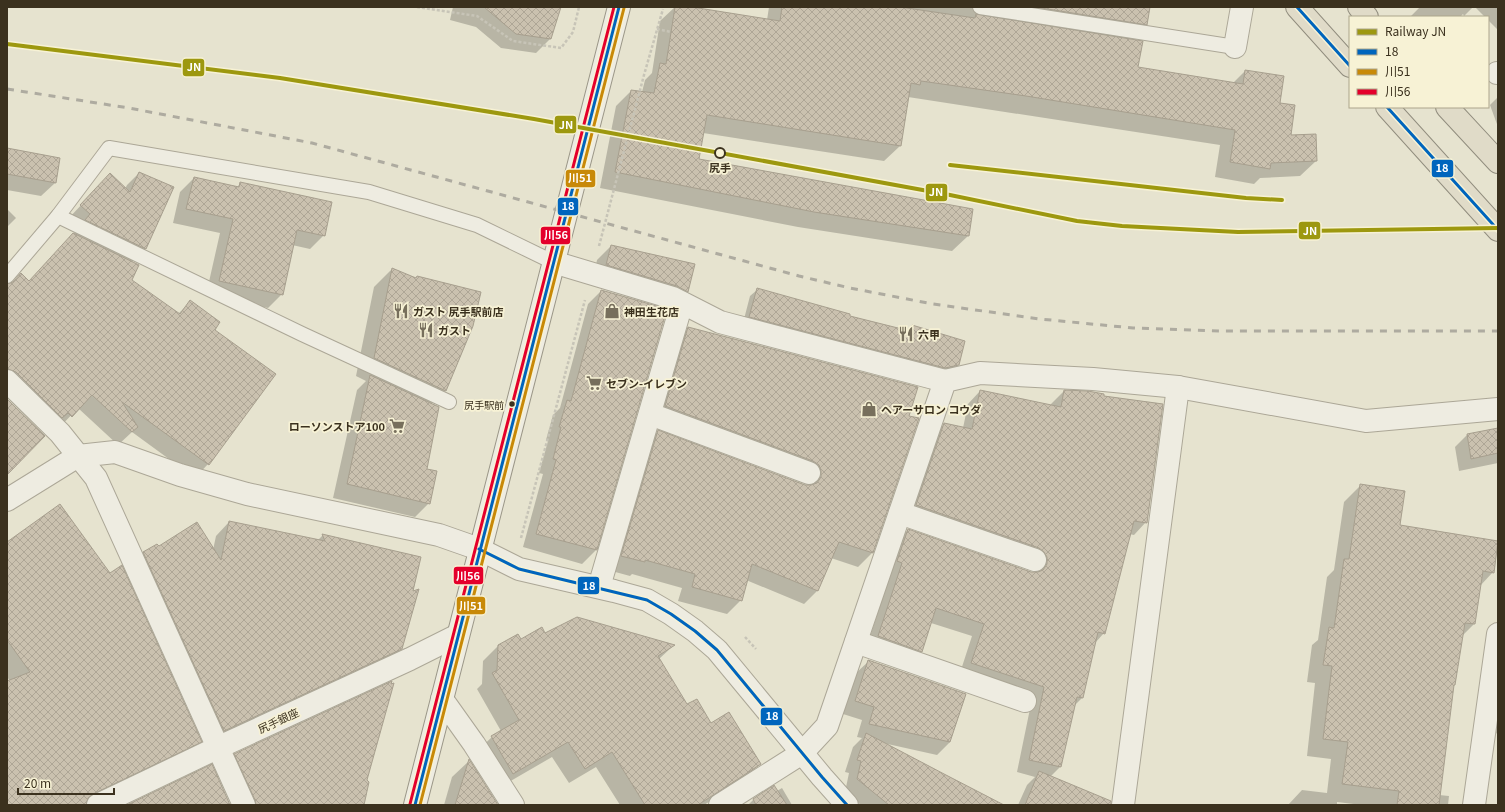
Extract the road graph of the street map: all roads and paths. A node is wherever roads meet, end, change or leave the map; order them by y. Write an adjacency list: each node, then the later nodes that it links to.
1 (417, 7): 2 (path)
2 (579, 7)
3 (619, 7): 18 (street)
4 (980, 7): 11 (lane)
5 (1242, 7): 11 (street)
6 (1297, 7): 12 (highway)
7 (1358, 7): 8 (highway)
8 (1366, 16)
9 (657, 29): 10 (path)
10 (671, 32)
11 (1235, 47)
12 (1349, 65)
13 (1388, 108): 17 (highway)
14 (1448, 108): 15 (highway)
15 (1498, 162)
16 (58, 216): 18 (lane); 19 (lane); 24 (lane)
17 (1498, 230)
18 (553, 262): 20 (street); 31 (street)
19 (7, 276)
20 (682, 302): 22 (street); 26 (street)
21 (7, 381): 27 (street)
22 (945, 381): 23 (street); 30 (street)
23 (1178, 387): 25 (street); 47 (street)
24 (449, 402)
25 (1498, 409)
26 (650, 414): 28 (street); 33 (street)
27 (78, 456): 29 (street); 31 (street); 39 (street)
28 (809, 473)
29 (7, 500)
30 (900, 513): 32 (street); 36 (street)
31 (479, 549): 33 (street); 35 (street)
32 (1034, 560)
33 (599, 587): 40 (street)
34 (1498, 634): 48 (street)
35 (458, 635): 37 (street); 39 (street, 尻手銀座)
36 (856, 642): 38 (street); 40 (street)
37 (442, 699): 43 (street); 44 (street)
38 (1025, 701)
39 (217, 748): 41 (street, 尻手銀座); 42 (street)
40 (802, 753): 45 (street); 46 (street)
41 (98, 805)
42 (244, 805)
43 (415, 805)
44 (513, 805)
45 (720, 805)
46 (847, 805)
47 (1123, 805)
48 (1474, 805)

